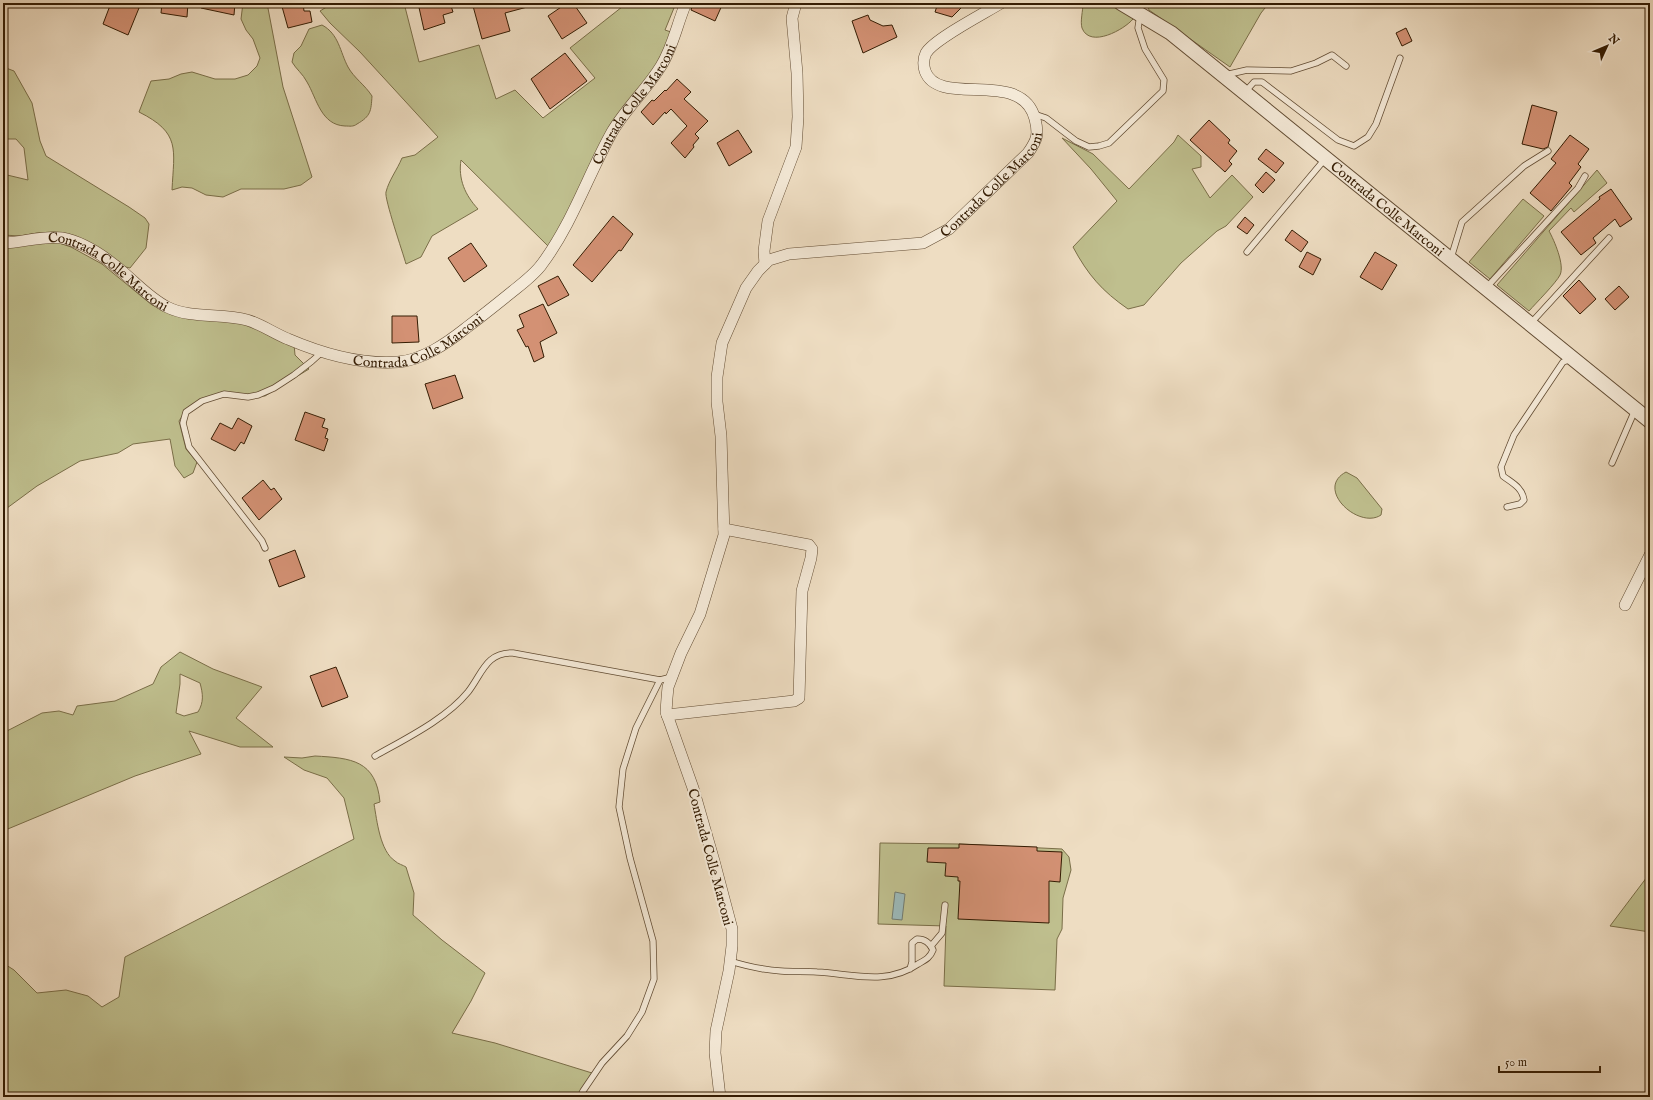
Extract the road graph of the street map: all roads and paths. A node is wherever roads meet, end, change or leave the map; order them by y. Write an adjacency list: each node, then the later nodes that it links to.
1 (686, 3): 21 (street, Contrada Colle Marconi)
2 (796, 3): 18 (street)
3 (1001, 3): 10 (street, Contrada Colle Marconi)
4 (1121, 3): 5 (street, Contrada Colle Marconi)
5 (1140, 14): 8 (street, Contrada Colle Marconi); 10 (lane)
6 (1400, 58): 9 (lane)
7 (1346, 66): 8 (lane)
8 (1223, 75): 9 (street, Contrada Colle Marconi)
9 (1245, 92): 12 (street, Contrada Colle Marconi)
10 (1034, 114): 18 (street, Contrada Colle Marconi)
11 (1548, 151): 17 (lane)
12 (1326, 158): 16 (lane); 17 (street, Contrada Colle Marconi)
13 (1585, 176): 19 (lane)
14 (1609, 238): 20 (lane)
15 (3, 243): 21 (street, Contrada Colle Marconi)
16 (1247, 252)
17 (1450, 260): 19 (street, Contrada Colle Marconi)
18 (765, 264): 27 (street, Contrada Colle Marconi)
19 (1485, 288): 20 (street, Contrada Colle Marconi)
20 (1530, 324): 22 (street, Contrada Colle Marconi)
21 (322, 352): 28 (lane)
22 (1572, 359): 23 (street, Contrada Colle Marconi); 26 (lane)
23 (1635, 410): 24 (street, Contrada Colle Marconi); 25 (lane)
24 (1650, 421)
25 (1612, 463)
26 (1507, 508)
27 (724, 529): 31 (street, Contrada Colle Marconi); 33 (street)
28 (265, 548)
29 (1650, 555): 30 (street)
30 (1625, 605)
31 (672, 677): 32 (lane); 33 (street, Contrada Colle Marconi)
32 (660, 680): 34 (lane); 39 (lane)
33 (668, 716): 37 (street, Contrada Colle Marconi)
34 (375, 756)
35 (945, 905): 36 (lane)
36 (931, 946): 38 (lane); 38 (lane)
37 (730, 961): 38 (lane); 40 (street, Contrada Colle Marconi)
38 (910, 969)
39 (580, 1097)
40 (720, 1097)

